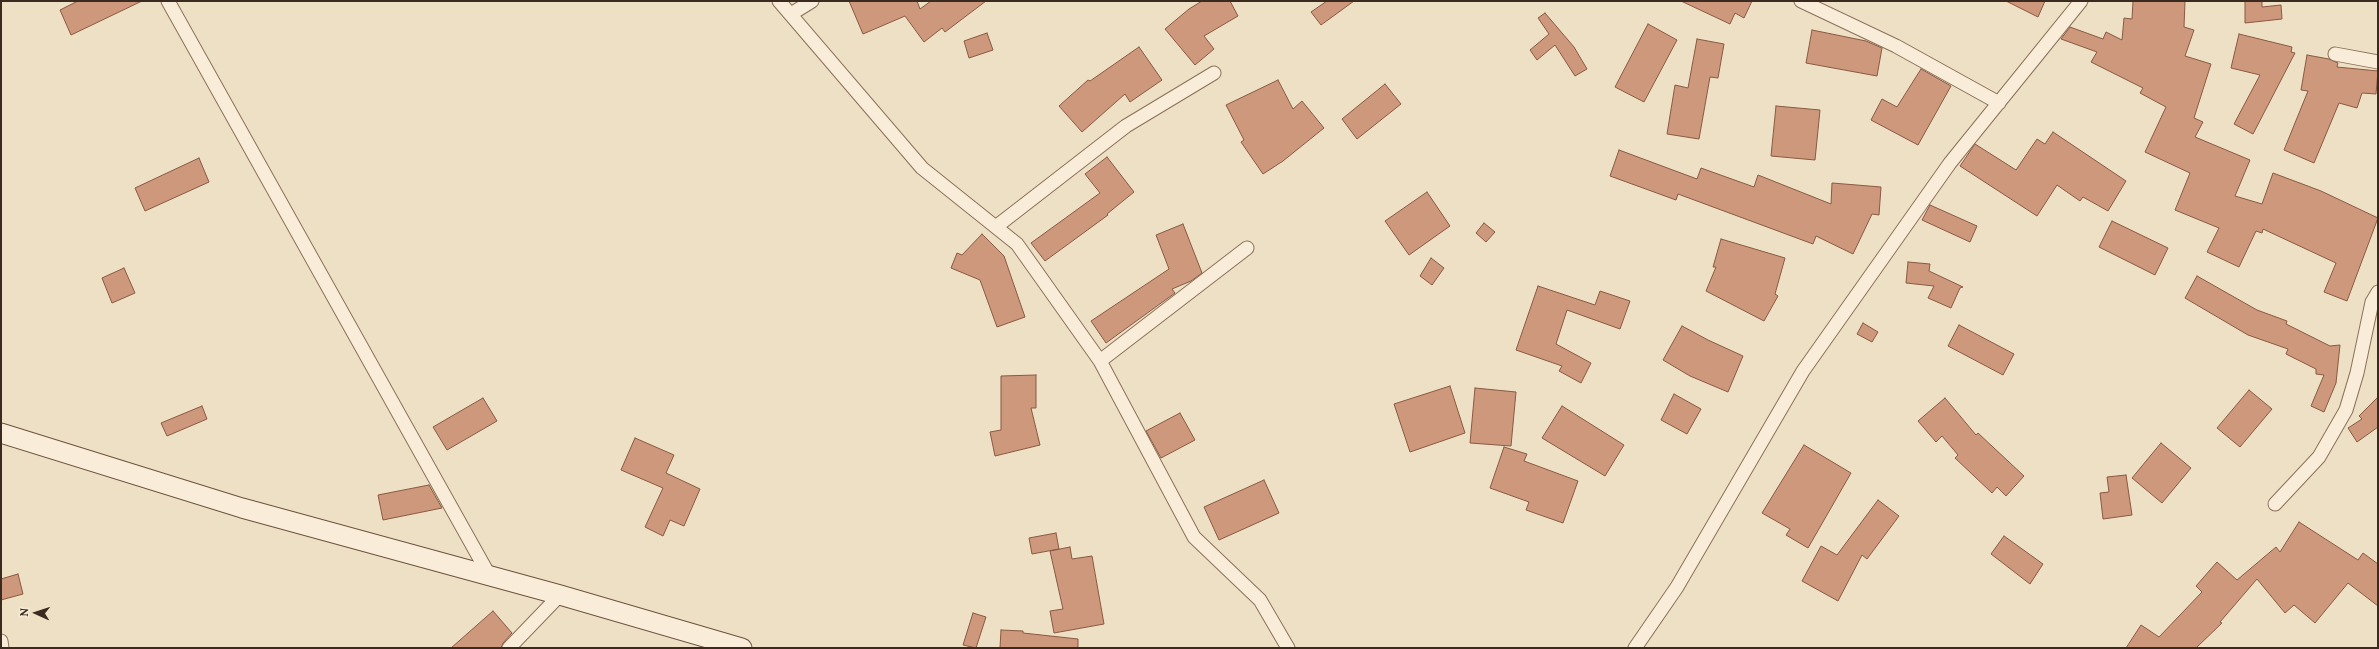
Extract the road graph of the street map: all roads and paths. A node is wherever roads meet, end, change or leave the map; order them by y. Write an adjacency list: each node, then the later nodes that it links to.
1 (168, 1): 17 (street)
2 (779, 1): 6 (street)
3 (812, 1): 6 (street)
4 (1801, 1): 10 (street)
5 (2081, 1): 10 (street)
6 (791, 14): 11 (street)
7 (2335, 54): 8 (street)
8 (2378, 62)
9 (1214, 74): 11 (street)
10 (1999, 103): 24 (street)
11 (996, 226): 14 (street)
12 (1247, 248): 14 (street)
13 (2378, 292): 16 (street)
14 (1100, 361): 23 (street)
15 (1, 433): 17 (main road)
16 (2275, 504)
17 (490, 576): 18 (main road)
18 (560, 595): 21 (street); 22 (main road)
19 (1, 641): 20 (street)
20 (2, 648)
21 (509, 648)
22 (742, 648)
23 (1288, 648)
24 (1635, 648)

